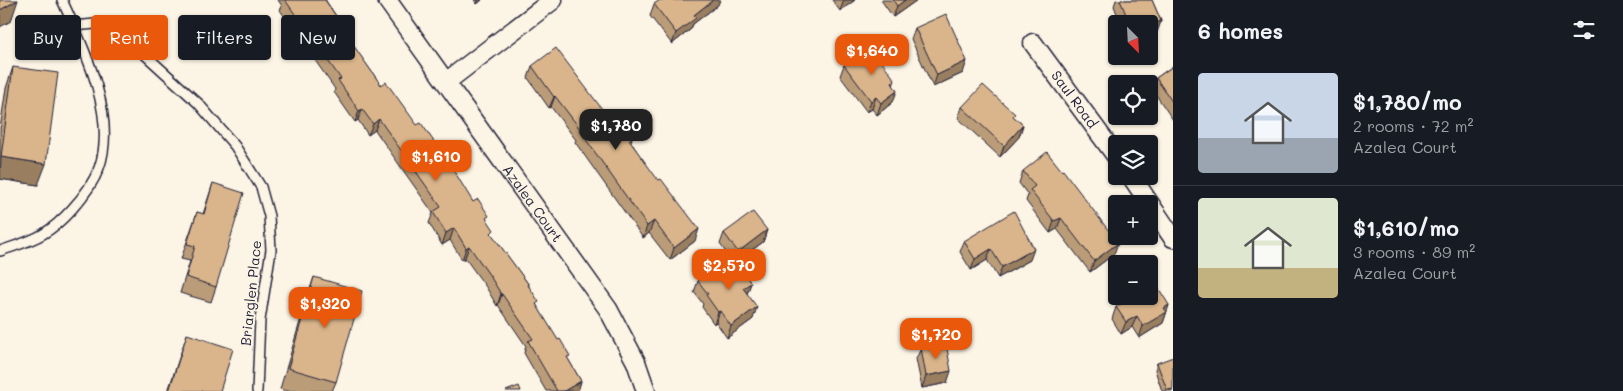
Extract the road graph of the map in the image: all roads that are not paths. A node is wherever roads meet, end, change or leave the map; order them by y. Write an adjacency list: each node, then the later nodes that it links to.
1 (62, 0): 4 (lane)
2 (387, 0): 8 (street, Azalea Court)
3 (553, 0): 8 (street)
4 (69, 15)
5 (81, 25): 13 (lane, Briarglen Place)
6 (1033, 43): 9 (street, Saul Road)
7 (81, 44): 12 (lane)
8 (446, 82): 14 (street, Azalea Court)
9 (1108, 145)
10 (1137, 185): 11 (street)
11 (1173, 238)
12 (0, 251)
13 (257, 391)
14 (646, 391)

